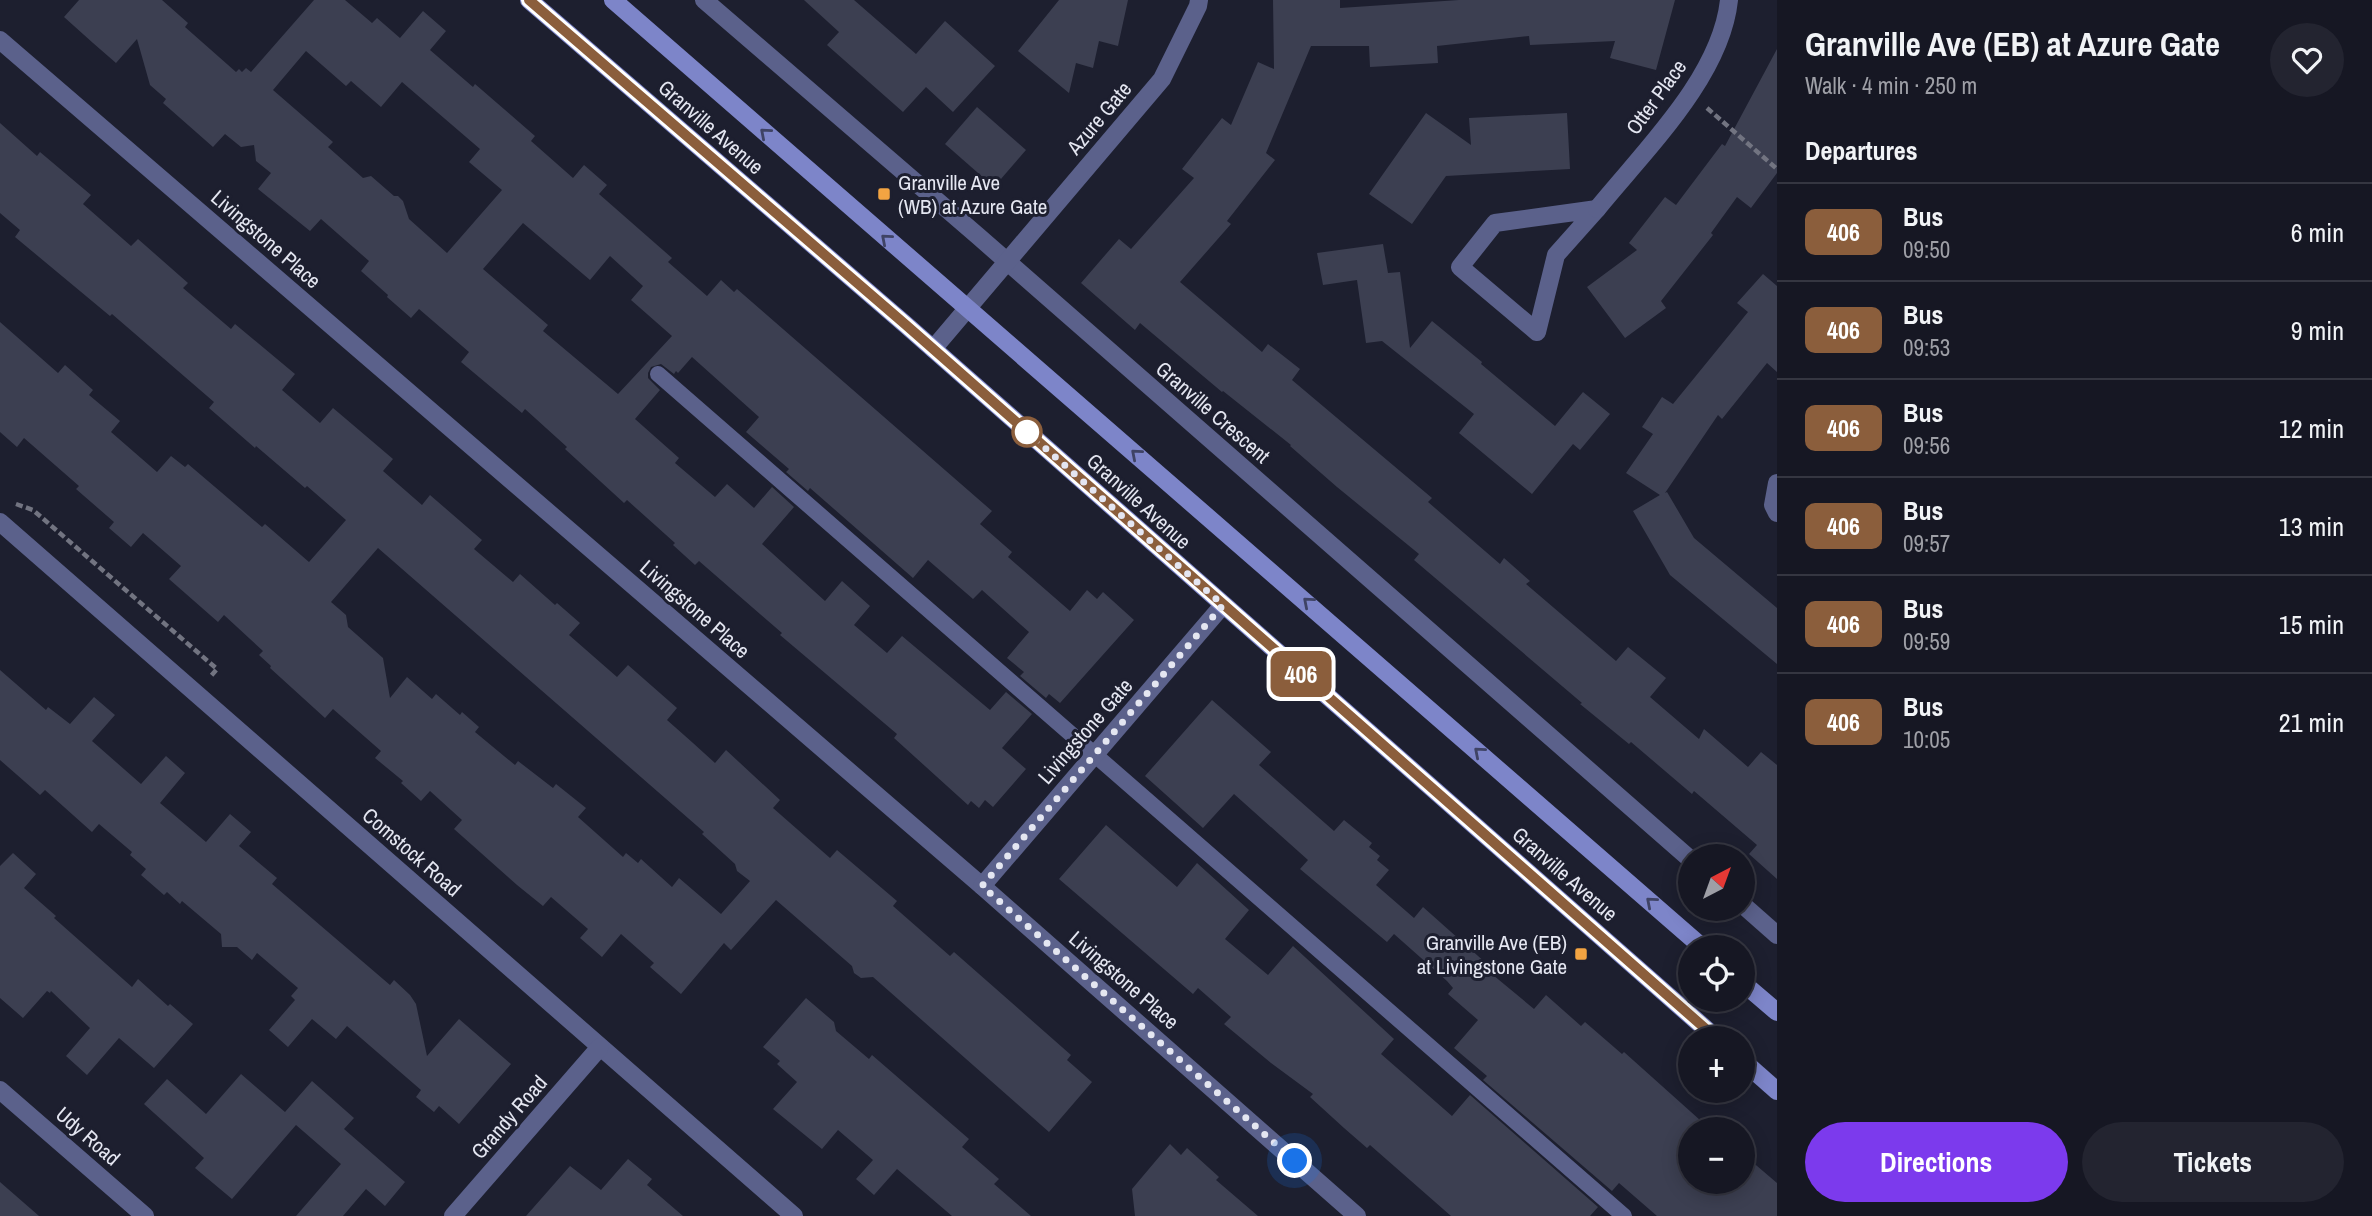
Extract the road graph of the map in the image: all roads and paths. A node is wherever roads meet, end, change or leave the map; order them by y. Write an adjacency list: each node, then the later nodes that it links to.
1 (529, 0): 12 (main road, Granville Avenue)
2 (612, 0): 11 (main road, Granville Avenue, one-way to 2)
3 (705, 0): 10 (street, Granville Crescent)
4 (1199, 0): 10 (street, Azure Gate)
5 (1729, 0): 9 (street, Otter Place)
6 (0, 40): 22 (street, Livingstone Place)
7 (1707, 107): 8 (path)
8 (1777, 169)
9 (1597, 209): 9 (street, Otter Place)
10 (1006, 261): 11 (street, Azure Gate); 21 (street, Granville Crescent)
11 (966, 308): 12 (street, Azure Gate); 25 (main road, Granville Avenue, one-way to 11)
12 (933, 349): 18 (main road, Granville Avenue)
13 (658, 374): 20 (lane)
14 (1777, 483): 16 (street)
15 (6, 501): 19 (path)
16 (1777, 513)
17 (0, 522): 19 (street, Comstock Road)
18 (1223, 605): 20 (street, Livingstone Gate); 28 (main road, Granville Avenue)
19 (196, 693): 29 (street, Comstock Road)
20 (1096, 754): 22 (street, Livingstone Gate); 37 (lane)
21 (1678, 849)
22 (982, 886): 36 (street, Livingstone Place)
23 (1755, 915): 24 (street)
24 (1777, 934)
25 (1688, 935)
26 (1755, 994): 27 (main road)
27 (1777, 1013)
28 (1702, 1026)
29 (600, 1047): 34 (street, Grandy Road); 35 (street, Comstock Road)
30 (1755, 1072): 32 (main road)
31 (0, 1090): 33 (street, Udy Road)
32 (1777, 1091)
33 (145, 1216)
34 (453, 1216)
35 (794, 1216)
36 (1357, 1216)
37 (1624, 1216)

